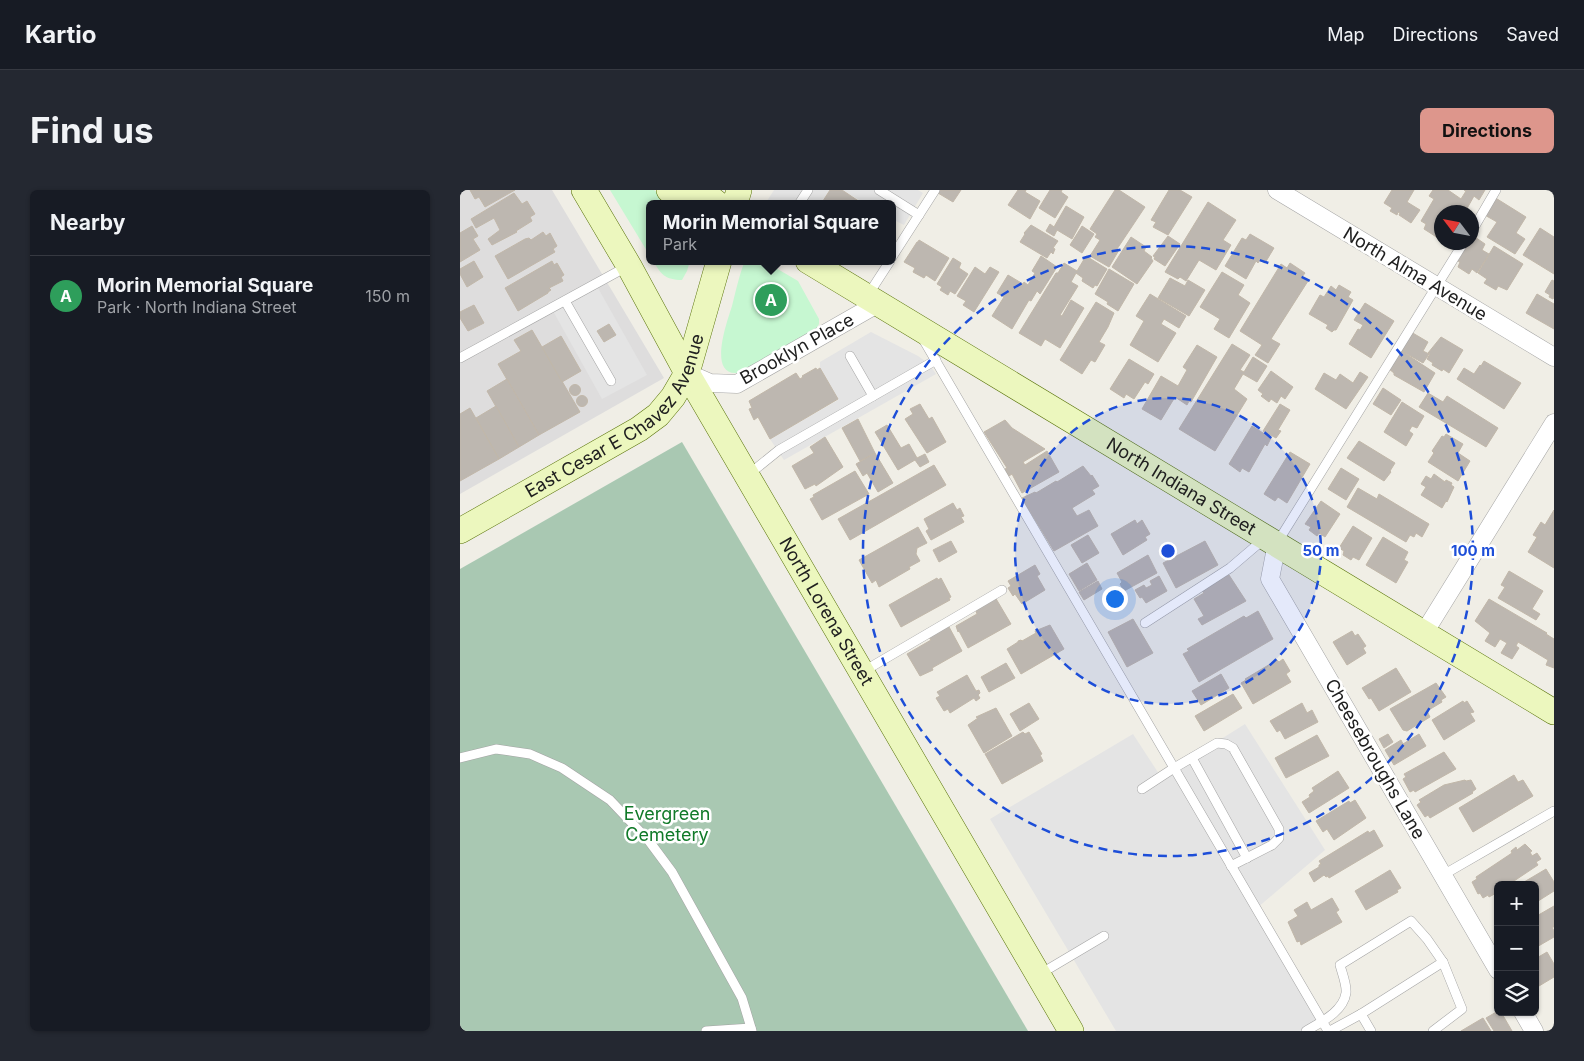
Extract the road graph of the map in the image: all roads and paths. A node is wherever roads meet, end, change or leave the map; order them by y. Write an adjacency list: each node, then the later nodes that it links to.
1 (584, 190): 19 (street, North Lorena Street)
2 (669, 190): 8 (street)
3 (700, 190): 9 (street)
4 (879, 190): 10 (lane)
5 (935, 190): 12 (lane)
6 (1277, 190): 20 (street, North Alma Avenue)
7 (1496, 190): 13 (lane)
8 (688, 200)
9 (713, 200)
10 (896, 200)
11 (896, 200): 12 (lane)
12 (919, 214): 15 (lane)
13 (1479, 218)
14 (1459, 250): 20 (lane)
15 (896, 251)
16 (718, 265): 28 (street, East Cesar E Chavez Avenue)
17 (814, 265): 22 (street, North Indiana Street)
18 (888, 265): 22 (lane)
19 (628, 266): 21 (lane); 28 (street, North Lorena Street)
20 (1437, 287): 26 (street, North Alma Avenue); 34 (lane)
21 (565, 301): 25 (lane); 29 (lane)
22 (872, 301): 23 (street, North Indiana Street); 28 (street, Brooklyn Place)
23 (915, 327): 27 (lane); 34 (street, North Indiana Street)
24 (850, 356): 30 (lane)
25 (460, 358)
26 (1554, 358)
27 (936, 360): 30 (lane); 42 (lane)
28 (687, 373): 32 (street, North Lorena Street); 33 (street, East Cesar E Chavez Avenue)
29 (611, 382)
30 (873, 396): 32 (lane)
31 (1554, 423): 37 (street)
32 (747, 476): 38 (street, North Lorena Street)
33 (460, 531)
34 (1272, 540): 36 (lane); 37 (street, North Indiana Street); 47 (street, Cheesebroughs Lane)
35 (1002, 590): 38 (lane)
36 (1145, 623)
37 (1424, 633): 39 (street, North Indiana Street)
38 (861, 672): 51 (street, North Lorena Street)
39 (1554, 712)
40 (460, 758): 55 (lane)
41 (1192, 758): 42 (lane); 45 (lane); 45 (lane)
42 (1174, 768): 43 (lane); 46 (lane)
43 (1142, 789)
44 (1554, 811): 47 (lane)
45 (1247, 858): 46 (lane)
46 (1232, 866): 54 (lane)
47 (1442, 875): 50 (street, Cheesebroughs Lane)
48 (1104, 936): 51 (lane)
49 (1443, 962): 52 (lane); 54 (lane); 61 (lane)
50 (1494, 963)
51 (1038, 975): 57 (street, North Lorena Street)
52 (1361, 1014): 59 (lane); 60 (lane)
53 (1525, 1016): 62 (street)
54 (1323, 1022): 58 (lane); 59 (lane)
55 (752, 1030): 56 (lane)
56 (706, 1031)
57 (1071, 1031)
58 (1306, 1031)
59 (1329, 1031)
60 (1371, 1031)
61 (1433, 1031)
62 (1534, 1031)

